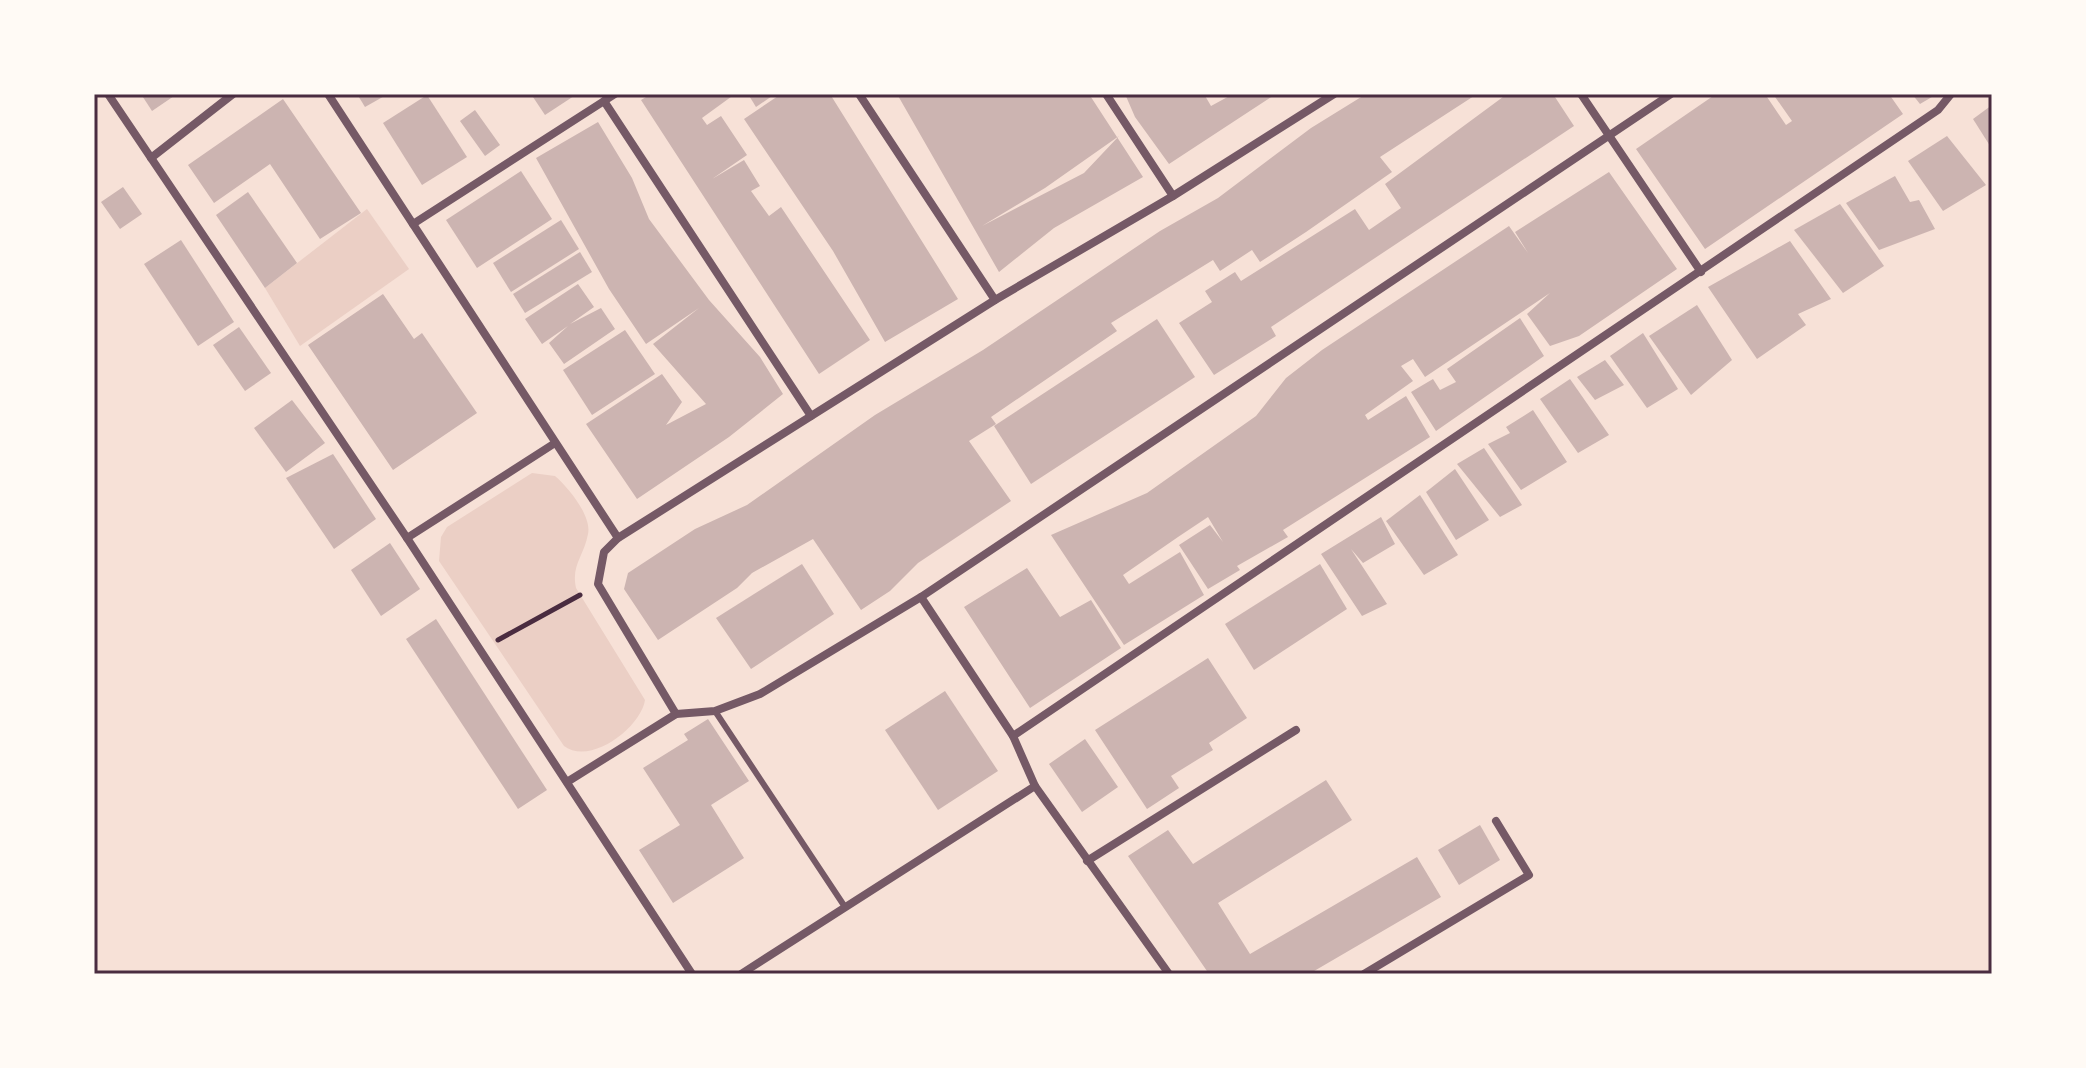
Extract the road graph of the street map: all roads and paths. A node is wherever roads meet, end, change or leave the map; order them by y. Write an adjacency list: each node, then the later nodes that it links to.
1 (108, 94): 13 (street)
2 (233, 94): 13 (street)
3 (328, 94): 15 (street)
4 (615, 94): 11 (street)
5 (859, 94): 17 (street)
6 (1106, 94): 14 (street)
7 (1334, 94): 14 (street)
8 (1581, 94): 12 (street)
9 (1671, 94): 12 (street)
10 (1951, 94): 16 (street)
11 (604, 101): 15 (street); 18 (street)
12 (1609, 134): 16 (street); 23 (street)
13 (151, 158): 20 (street)
14 (1173, 196): 17 (street)
15 (413, 224): 19 (street)
16 (1701, 272): 28 (street)
17 (995, 300): 18 (street)
18 (811, 416): 21 (street)
19 (555, 443): 20 (street); 21 (street)
20 (407, 538): 24 (street)
21 (618, 538): 22 (street)
22 (598, 584): 24 (path); 26 (street)
23 (921, 597): 25 (street); 28 (street)
24 (481, 650): 29 (street)
25 (715, 711): 26 (street); 33 (lane)
26 (676, 714): 29 (street)
27 (1296, 730): 32 (street)
28 (1013, 736): 30 (street)
29 (567, 782): 34 (street)
30 (1035, 786): 32 (street); 33 (street)
31 (1496, 821): 37 (street)
32 (1087, 861): 36 (street)
33 (845, 907): 35 (street)
34 (692, 974)
35 (741, 974)
36 (1169, 974)
37 (1364, 974)

